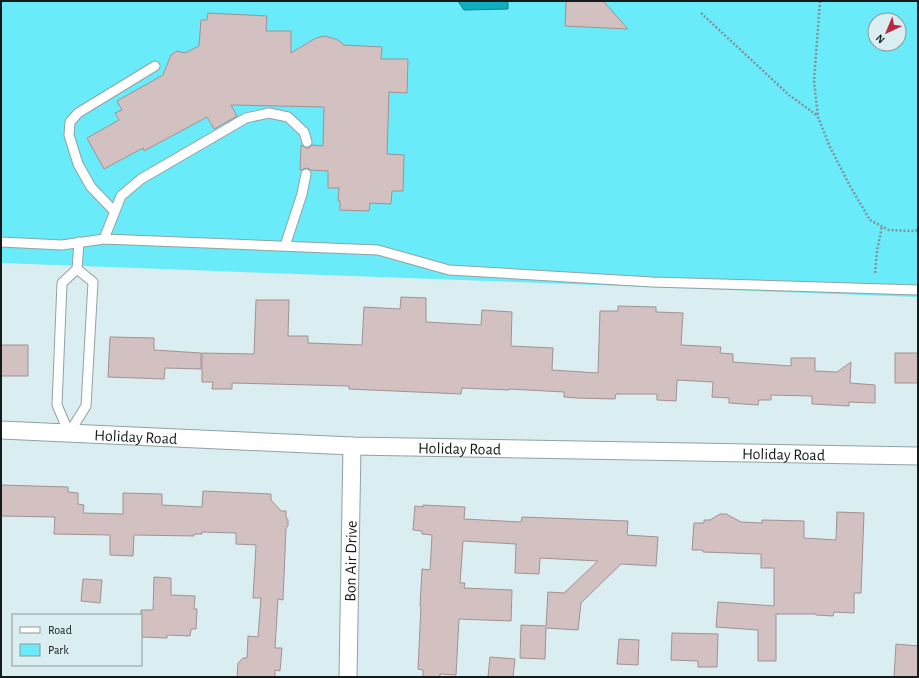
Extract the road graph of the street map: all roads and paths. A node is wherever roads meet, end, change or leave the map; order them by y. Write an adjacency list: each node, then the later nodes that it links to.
1 (820, 1): 4 (path)
2 (701, 13): 4 (path)
3 (155, 66): 7 (lane)
4 (818, 117): 8 (path)
5 (308, 142): 7 (lane)
6 (306, 174): 13 (lane)
7 (115, 212): 10 (lane)
8 (882, 226): 9 (path); 15 (path)
9 (918, 230)
10 (104, 239): 12 (lane); 13 (lane)
11 (1, 242): 12 (lane)
12 (79, 242): 14 (lane)
13 (285, 246): 15 (lane)
14 (77, 269): 18 (lane); 18 (lane)
15 (873, 288): 16 (lane)
16 (918, 290)
17 (1, 430): 18 (street, Holiday Road)
18 (69, 433): 19 (street, Holiday Road)
19 (352, 446): 20 (street, Holiday Road); 21 (street, Bon Air Drive)
20 (918, 456)
21 (348, 677)

